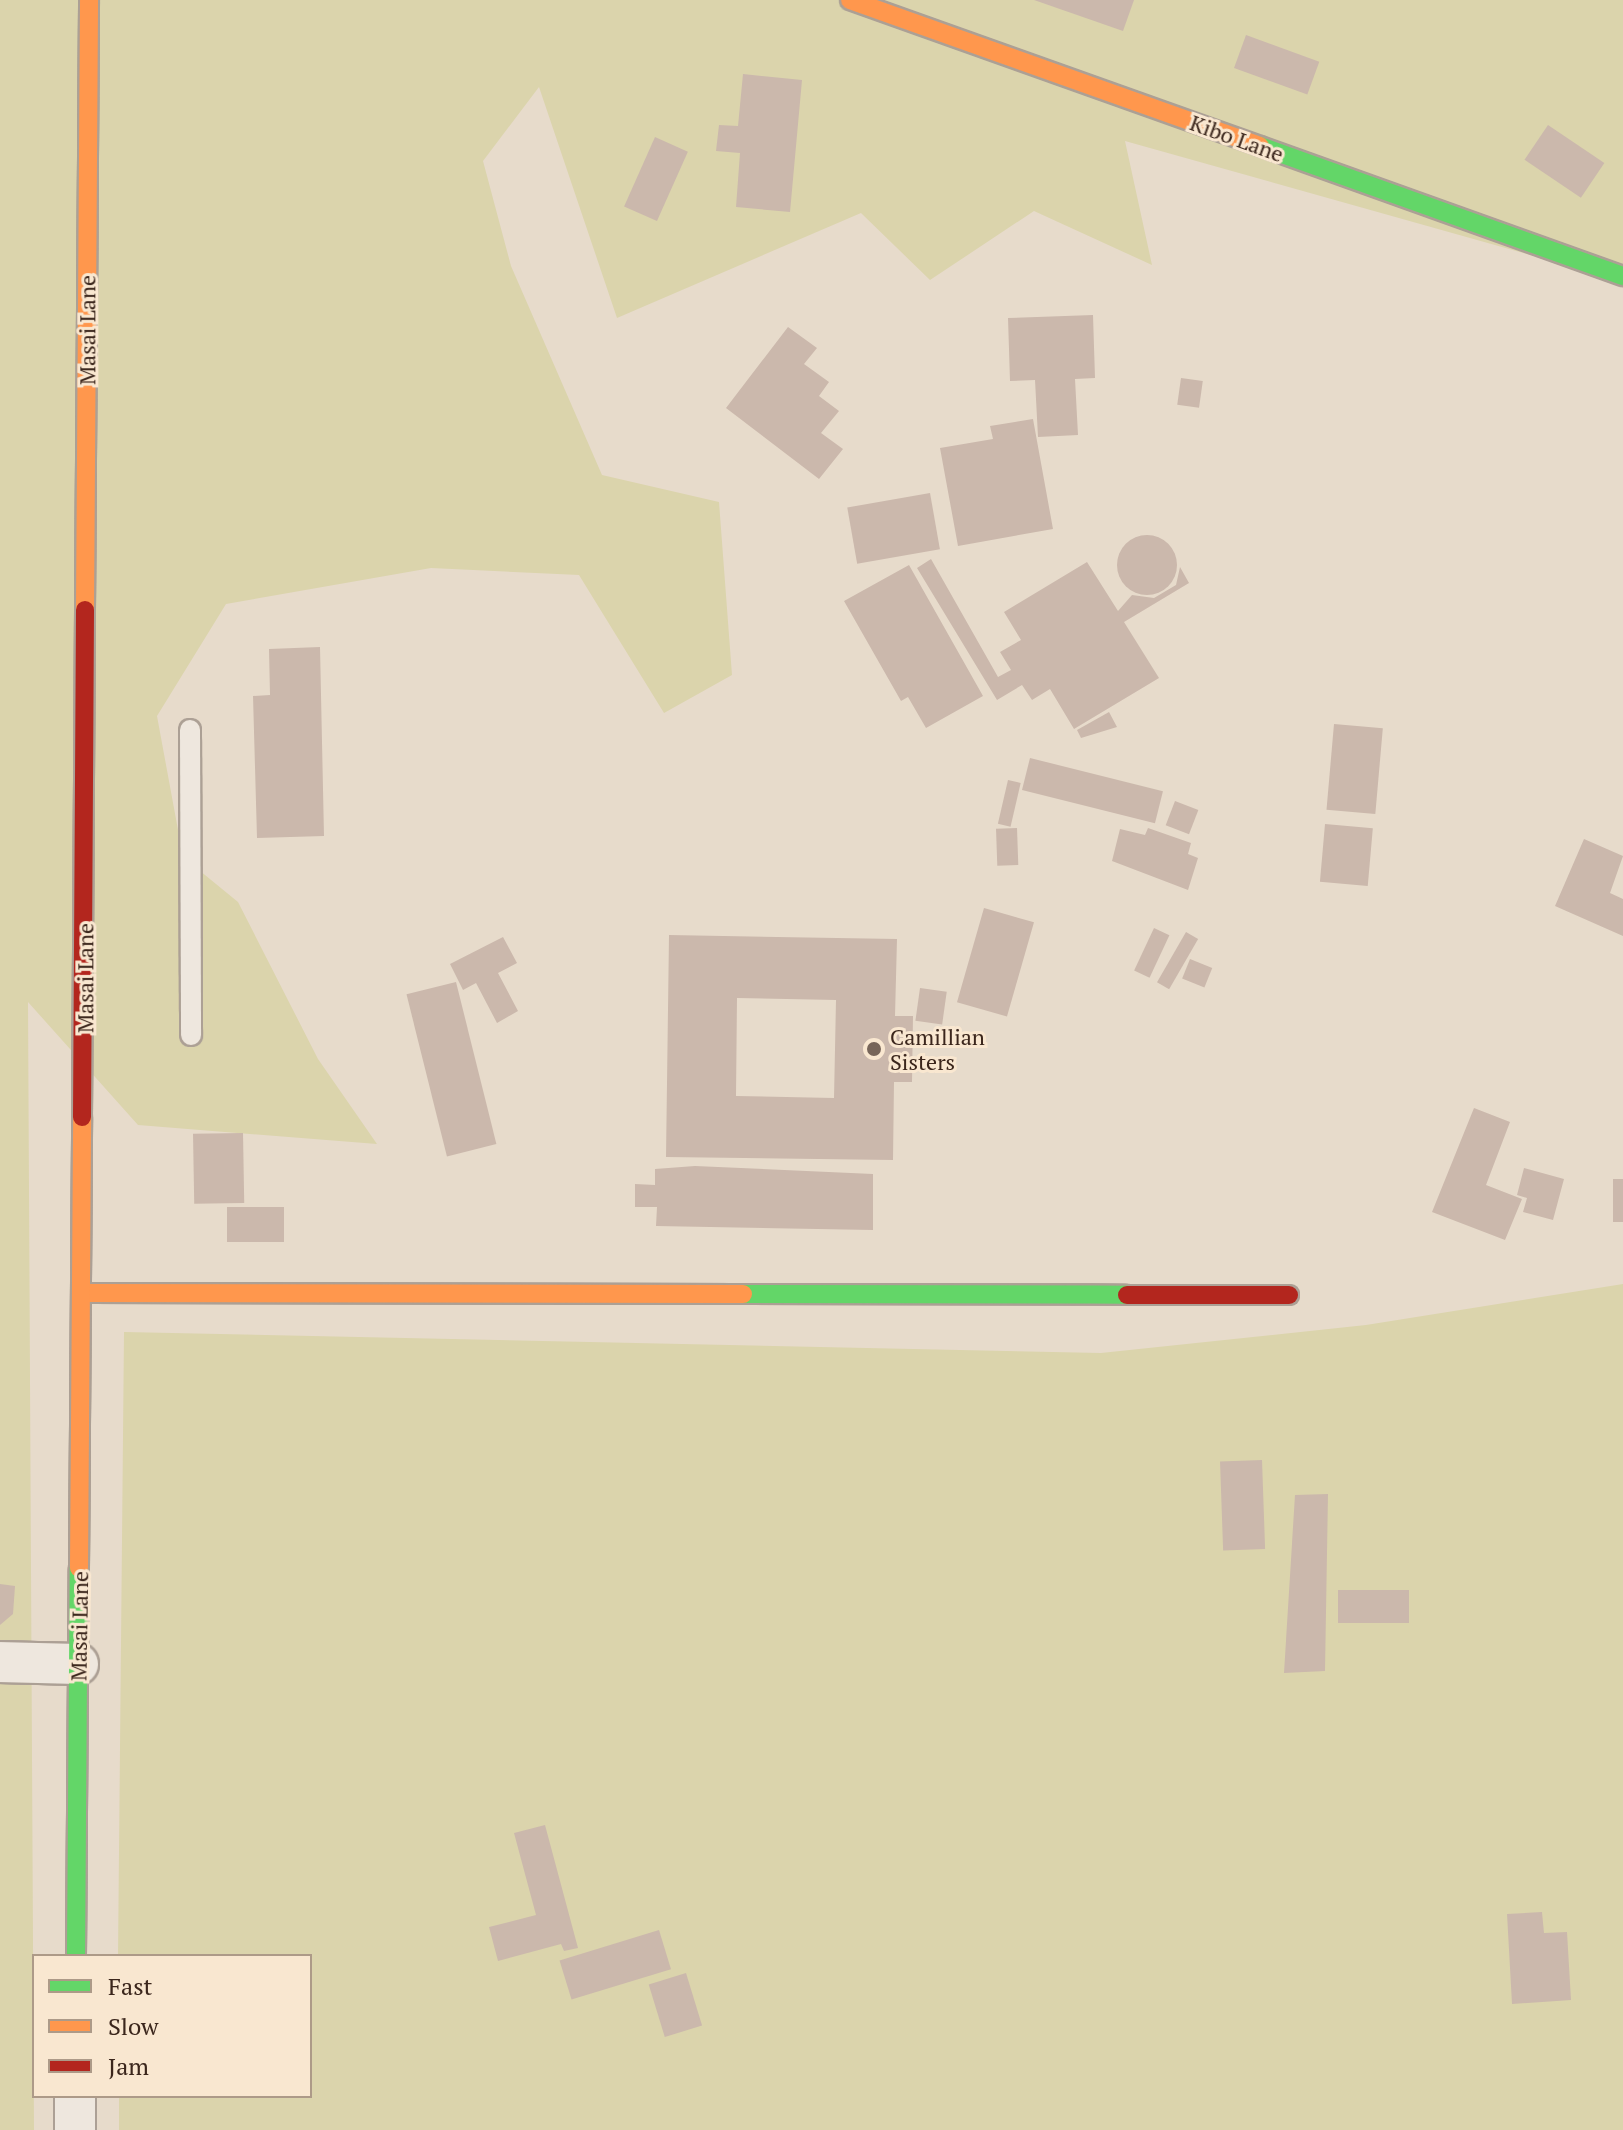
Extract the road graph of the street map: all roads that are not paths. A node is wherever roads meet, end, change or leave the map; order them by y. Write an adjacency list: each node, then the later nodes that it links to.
1 (89, 0): 6 (street, Masai Lane)
2 (850, 0): 3 (street, Kibo Lane)
3 (1623, 276)
4 (190, 730): 5 (lane)
5 (191, 1035)
6 (84, 1293): 7 (street); 9 (street, Masai Lane)
7 (1289, 1295)
8 (0, 1662): 9 (street)
9 (78, 1664): 10 (street, Masai Lane)
10 (76, 1954)
11 (75, 2098): 12 (street)
12 (75, 2130)

